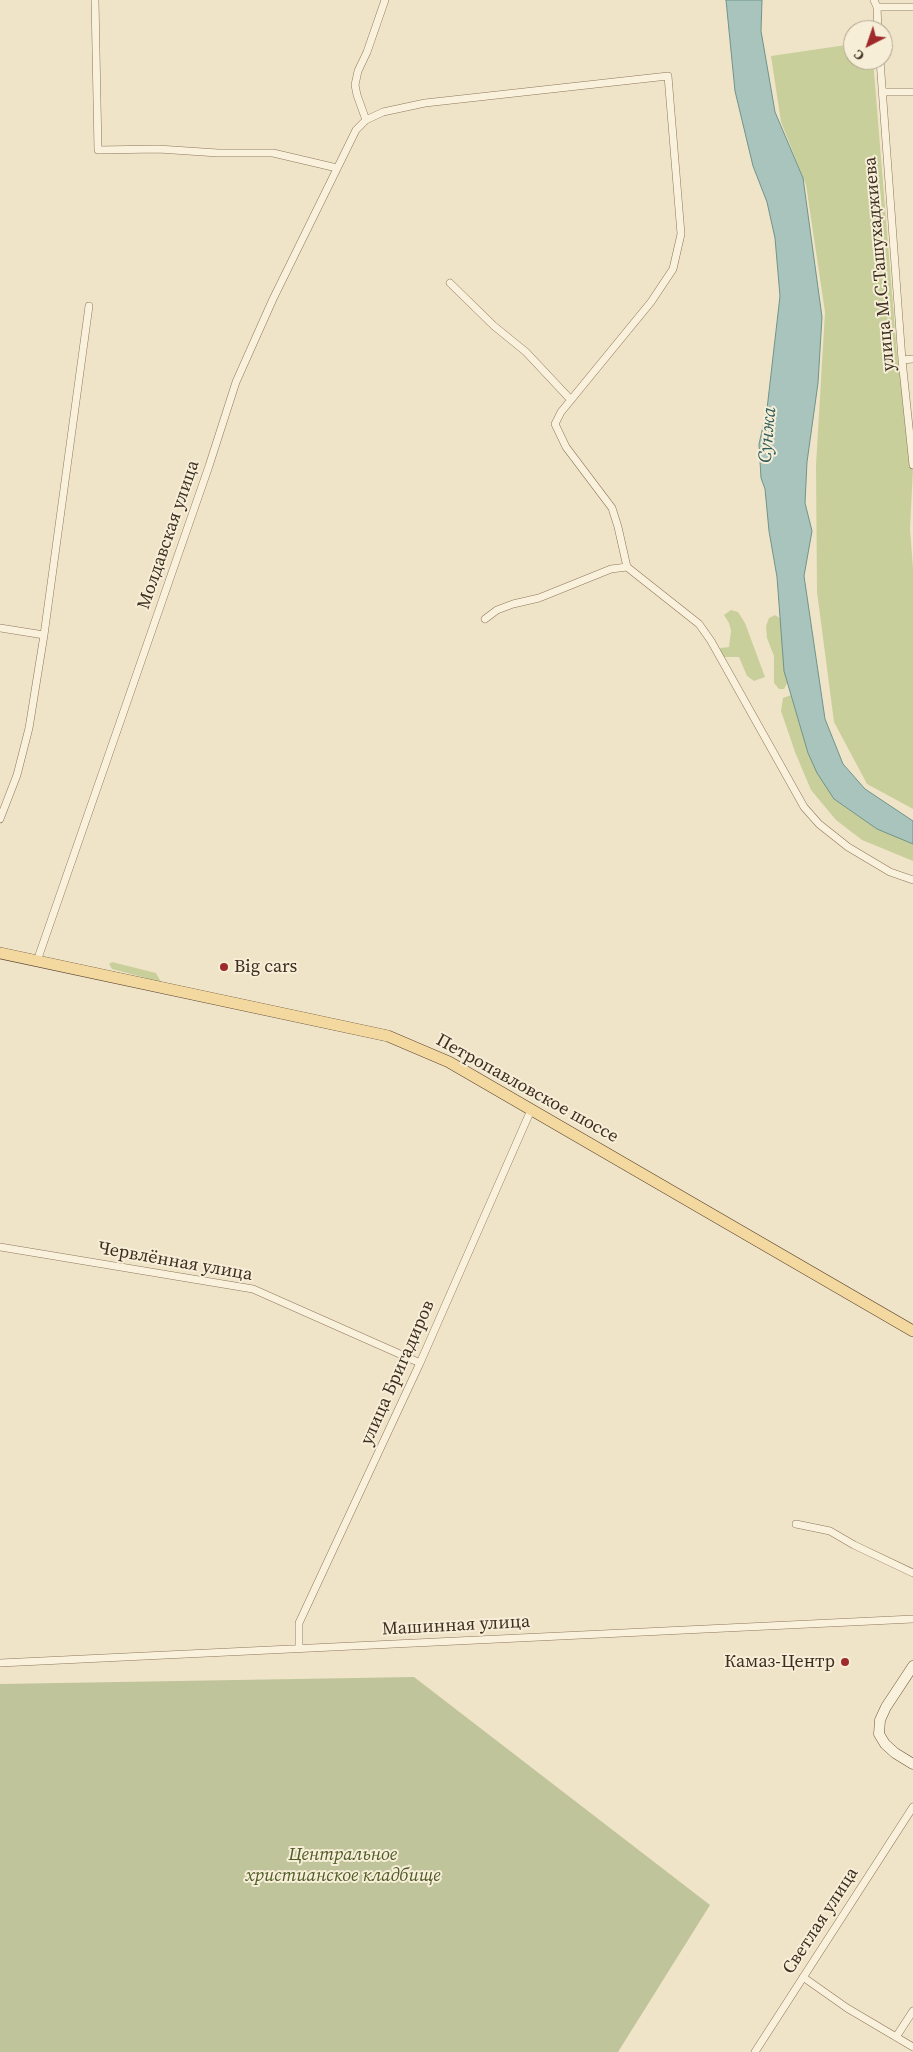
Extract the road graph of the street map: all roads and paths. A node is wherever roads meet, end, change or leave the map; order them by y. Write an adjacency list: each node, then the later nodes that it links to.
1 (95, 0): 10 (street)
2 (385, 0): 9 (street)
3 (876, 3): 4 (street); 5 (street)
4 (913, 7)
5 (877, 20)
6 (881, 70): 7 (street, улица М.С.Ташухаджиева)
7 (882, 92): 8 (street); 14 (street, улица М.С.Ташухаджиева)
8 (913, 92)
9 (366, 120): 10 (street, Молдавская улица); 15 (street)
10 (337, 168): 25 (street, Молдавская улица)
11 (450, 283): 15 (street)
12 (89, 306): 20 (street)
13 (913, 359): 14 (street)
14 (902, 360): 16 (street, улица М.С.Ташухаджиева)
15 (570, 400): 17 (street)
16 (913, 465)
17 (627, 567): 18 (street); 23 (street)
18 (485, 619)
19 (0, 628): 20 (street)
20 (44, 635): 21 (street)
21 (4, 801): 22 (street)
22 (0, 819)
23 (913, 880)
24 (0, 952): 25 (main road, Петропавловское шоссе)
25 (38, 961): 26 (main road, Петропавловское шоссе)
26 (531, 1110): 28 (main road, Петропавловское шоссе); 29 (street, улица Бригадиров)
27 (0, 1247): 29 (street, Червлённая улица)
28 (913, 1331)
29 (420, 1363): 33 (street, улица Бригадиров)
30 (796, 1524): 31 (street)
31 (913, 1573)
32 (913, 1619): 33 (street, Машинная улица)
33 (298, 1648): 34 (street, Машинная улица)
34 (0, 1663)
35 (913, 1666): 36 (main road)
36 (913, 1764)
37 (913, 1807): 38 (street, Светлая улица)
38 (803, 1977): 40 (street); 42 (street, Светлая улица)
39 (913, 2011): 40 (street)
40 (896, 2037): 41 (street)
41 (913, 2047)
42 (754, 2052)

